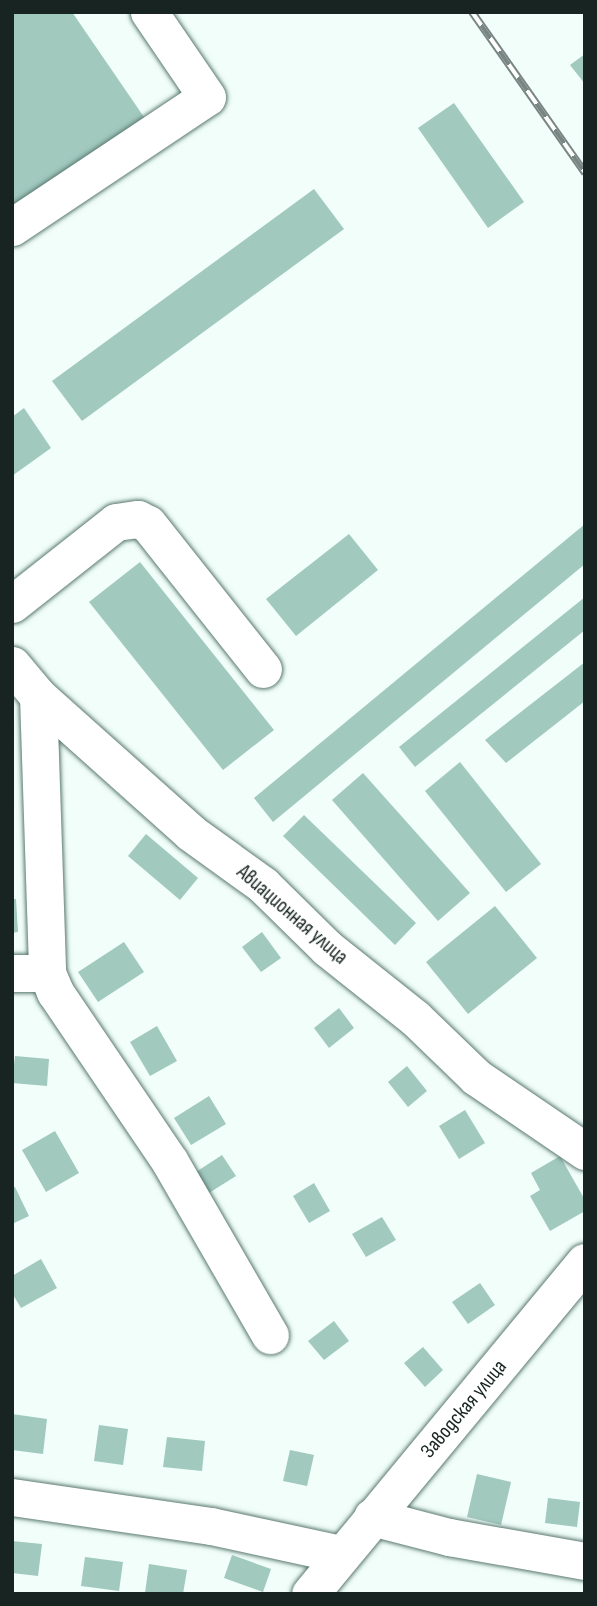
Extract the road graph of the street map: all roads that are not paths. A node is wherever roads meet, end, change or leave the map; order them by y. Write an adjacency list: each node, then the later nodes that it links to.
1 (149, 12): 2 (street)
2 (12, 227)
3 (12, 604): 5 (street)
4 (12, 665): 6 (street, Авиационная улица)
5 (263, 669)
6 (38, 696): 7 (street); 8 (street, Авиационная улица)
7 (30, 973): 10 (street)
8 (585, 1151)
9 (585, 1262): 12 (street, Заводская улица)
10 (270, 1335)
11 (12, 1497): 13 (street)
12 (372, 1517): 13 (street, Заводская улица); 14 (street)
13 (340, 1554): 15 (street, Заводская улица)
14 (585, 1561)
15 (310, 1594)

